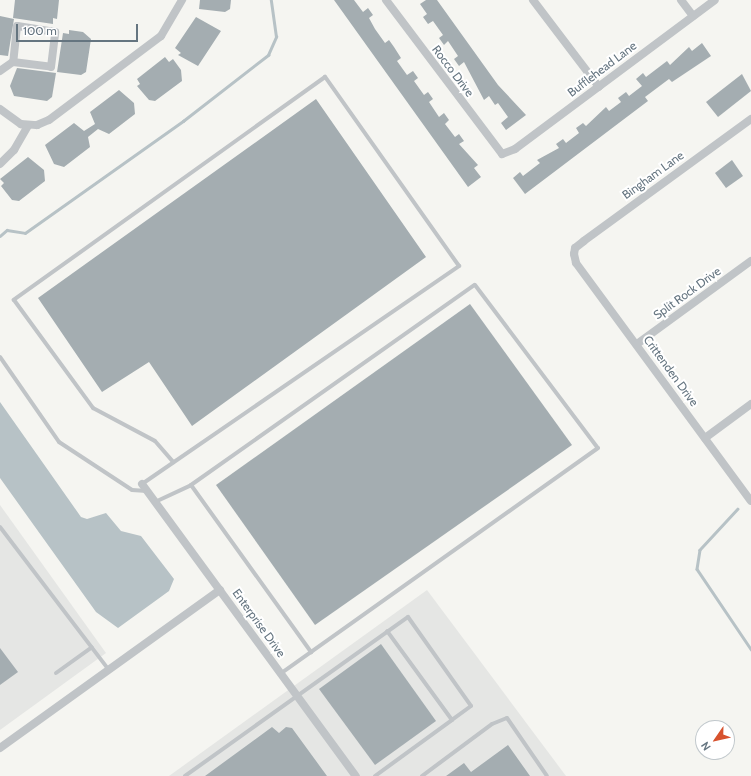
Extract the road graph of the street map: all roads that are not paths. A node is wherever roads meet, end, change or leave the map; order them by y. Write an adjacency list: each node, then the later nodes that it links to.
1 (182, 0): 12 (street)
2 (386, 0): 13 (street, Rocco Drive)
3 (533, 0): 9 (street)
4 (681, 0): 6 (street)
5 (715, 0): 6 (street, Bufflehead Lane)
6 (693, 16): 9 (street, Bufflehead Lane)
7 (13, 62): 7 (street); 8 (street)
8 (0, 71)
9 (599, 86): 13 (street, Bufflehead Lane)
10 (0, 109): 12 (street)
11 (751, 119): 15 (street, Bingham Lane)
12 (28, 126): 14 (street)
13 (502, 154)
14 (0, 164)
15 (574, 254): 17 (street, Crittenden Drive)
16 (751, 261): 17 (street, Split Rock Drive)
17 (637, 344): 20 (street, Crittenden Drive)
18 (0, 357): 24 (lane)
19 (751, 404): 20 (street)
20 (705, 438): 25 (street, Crittenden Drive)
21 (173, 462): 21 (lane); 22 (lane)
22 (142, 484): 24 (street, Enterprise Drive)
23 (191, 485): 26 (lane); 31 (lane); 31 (lane)
24 (148, 491): 26 (street, Enterprise Drive)
25 (751, 501)
26 (155, 502): 28 (street, Enterprise Drive)
27 (0, 527): 30 (lane)
28 (220, 590): 32 (street); 34 (street, Enterprise Drive)
29 (387, 631): 35 (lane); 36 (lane); 36 (lane)
30 (92, 647): 32 (lane); 33 (lane)
31 (311, 652): 34 (lane)
32 (108, 669): 37 (street)
33 (56, 673)
34 (281, 674): 35 (street, Enterprise Drive)
35 (298, 699): 38 (lane); 40 (street, Enterprise Drive)
36 (452, 720): 41 (lane)
37 (0, 748)
38 (192, 774): 39 (lane)
39 (185, 776)
40 (356, 776)
41 (375, 776)
42 (422, 776): 43 (lane)
43 (547, 776)

